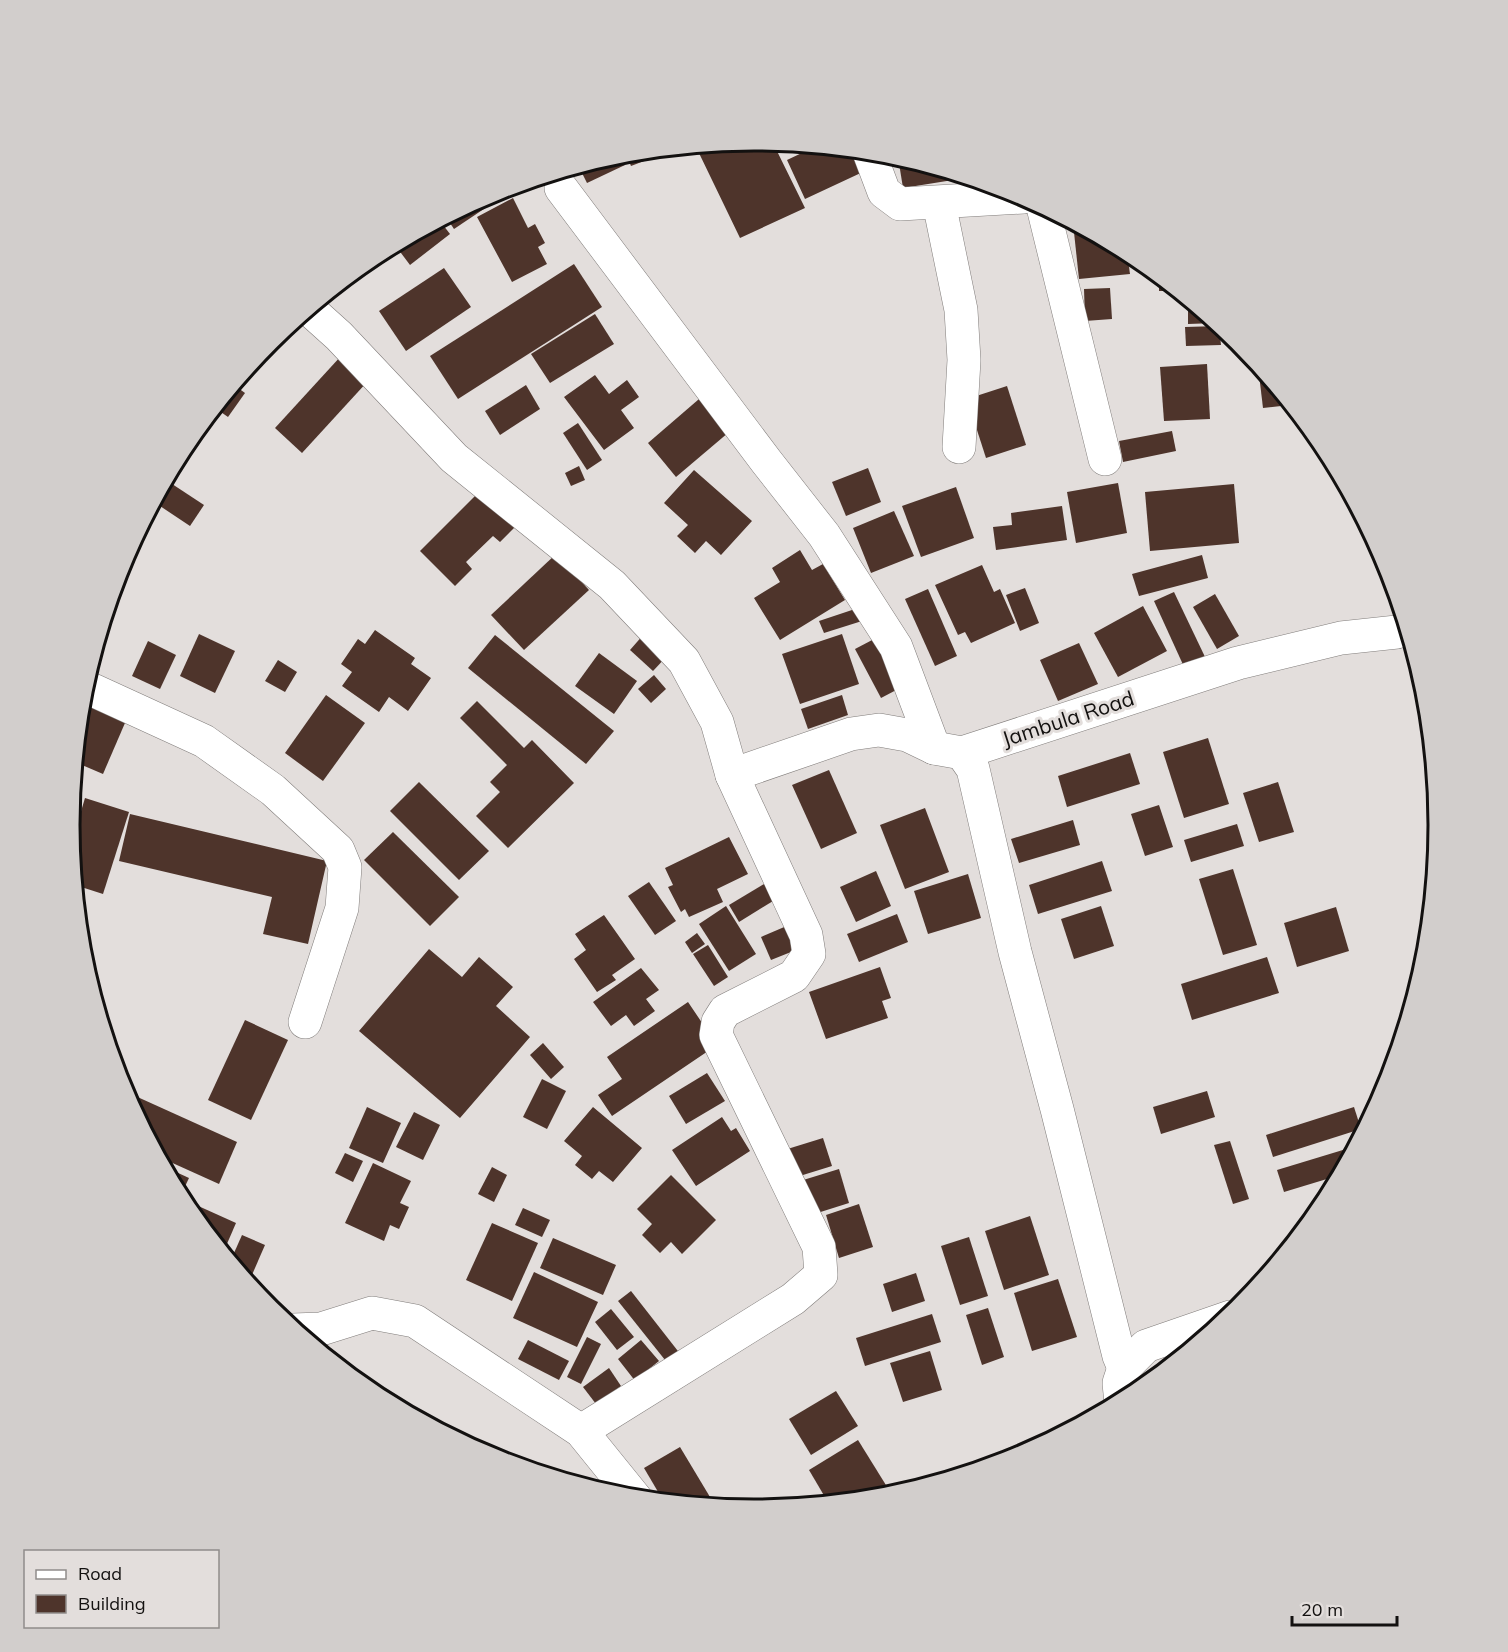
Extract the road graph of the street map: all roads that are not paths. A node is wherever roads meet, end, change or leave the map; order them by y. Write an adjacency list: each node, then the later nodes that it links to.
1 (873, 162): 4 (street)
2 (561, 188): 11 (street)
3 (1001, 199): 4 (street)
4 (939, 203): 7 (street)
5 (1046, 218): 8 (street)
6 (315, 314): 12 (street)
7 (959, 447)
8 (1105, 459)
9 (1400, 631): 11 (street, Jambula Road)
10 (93, 690): 13 (street)
11 (948, 751): 12 (street); 16 (street)
12 (732, 775): 18 (street)
13 (305, 1022)
14 (1208, 1325): 16 (street)
15 (305, 1330): 18 (street)
16 (1124, 1368): 17 (street)
17 (1120, 1392)
18 (581, 1431): 19 (street)
19 (628, 1489)

